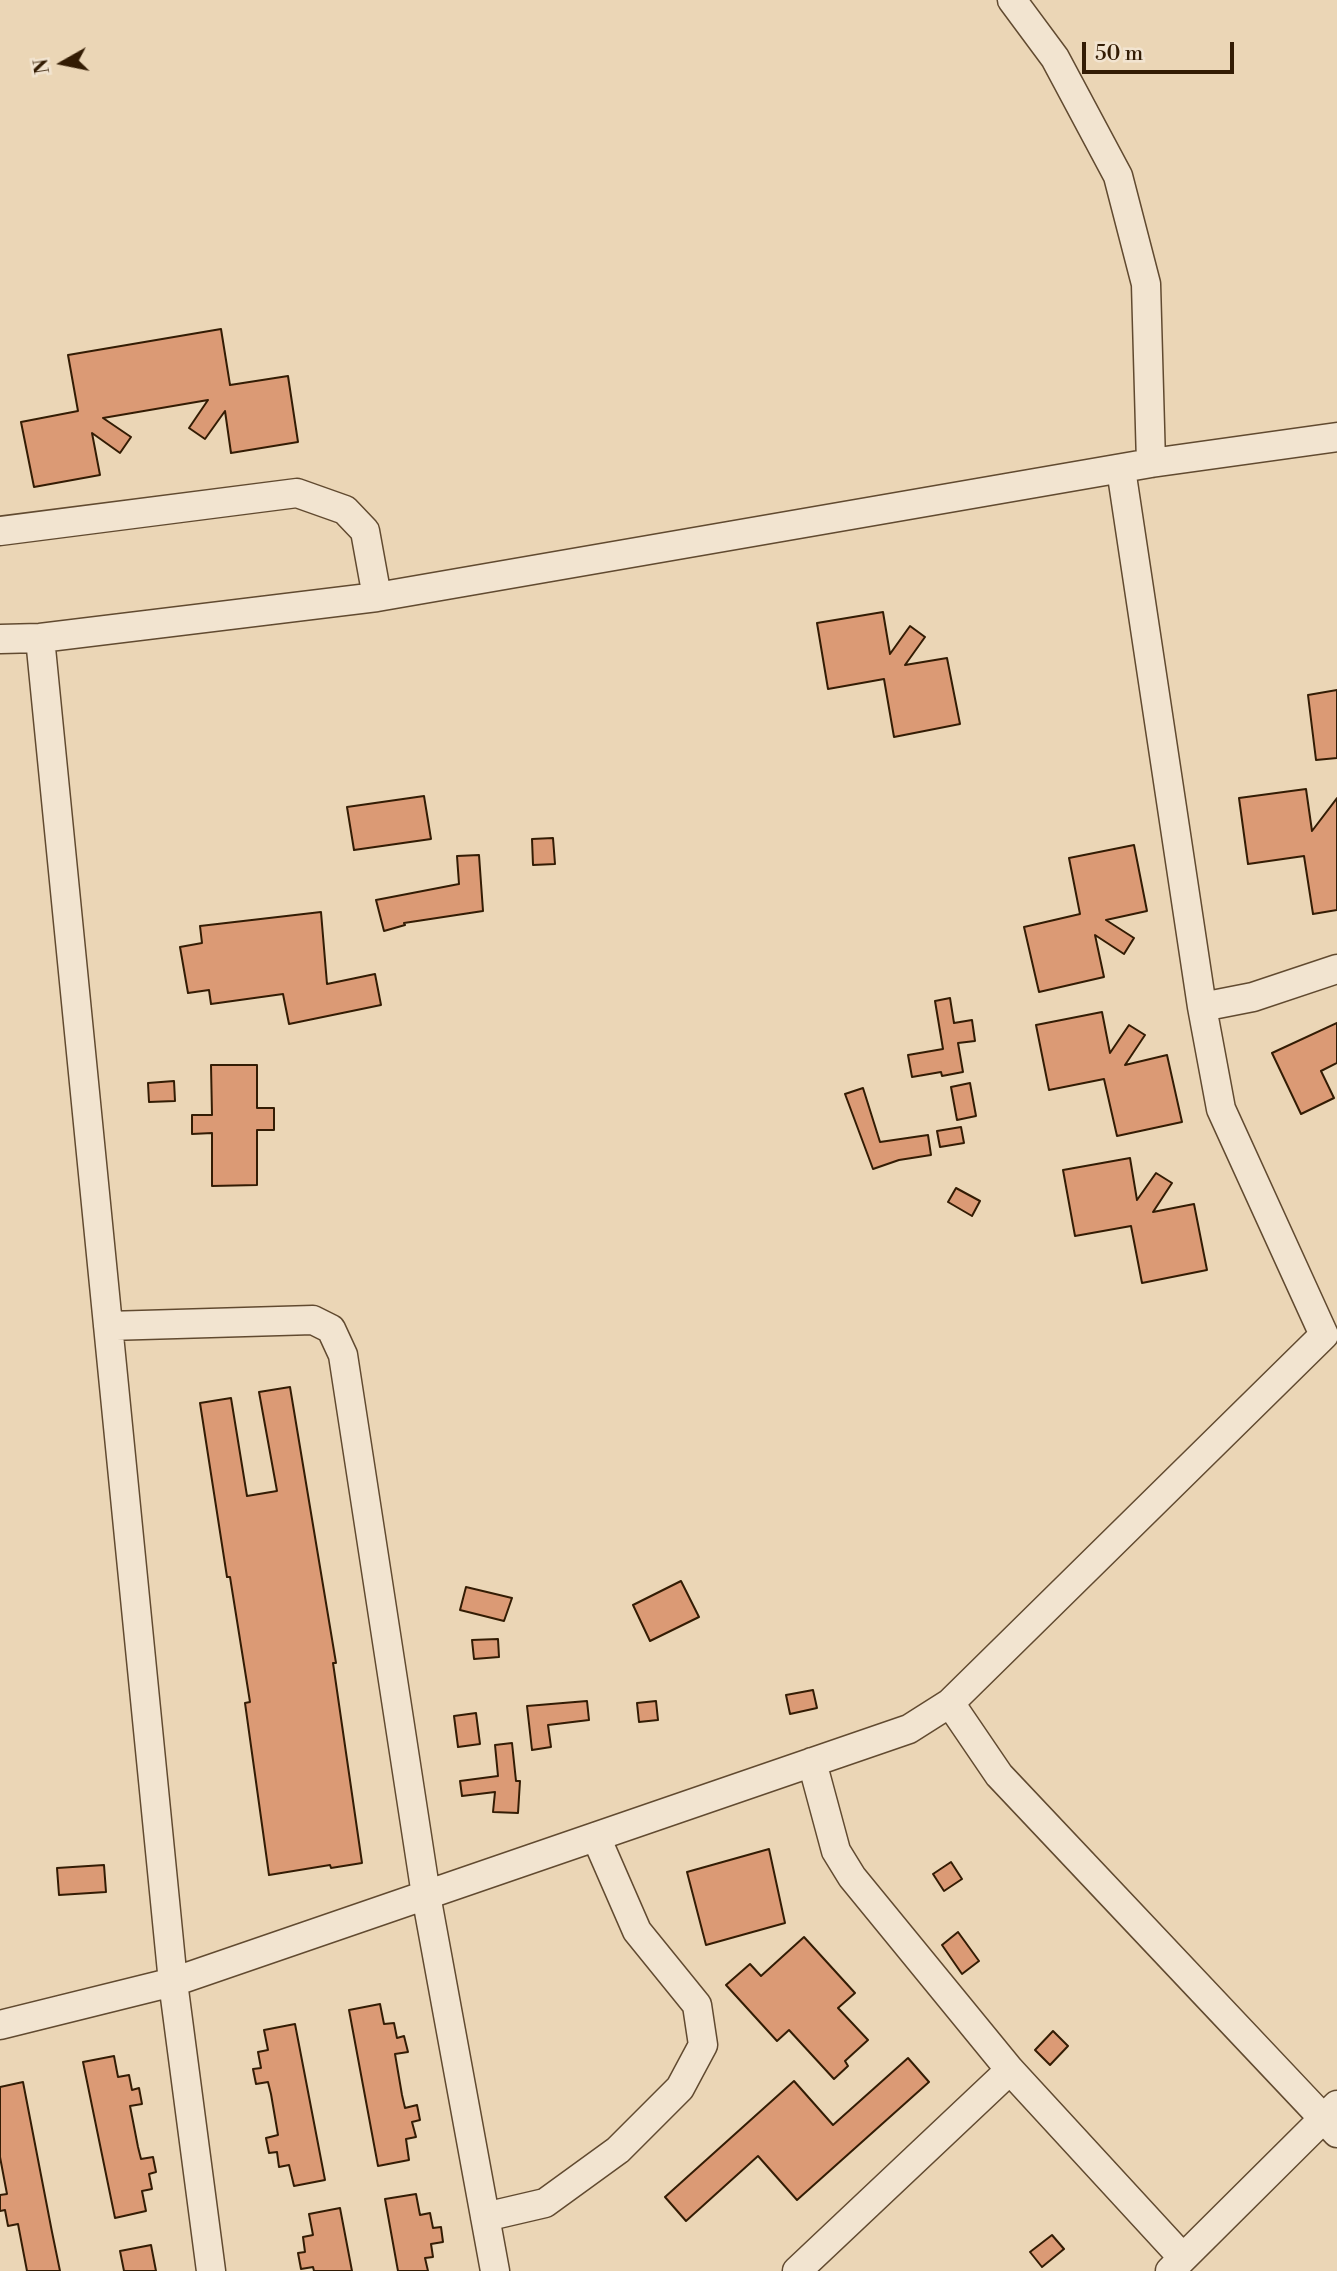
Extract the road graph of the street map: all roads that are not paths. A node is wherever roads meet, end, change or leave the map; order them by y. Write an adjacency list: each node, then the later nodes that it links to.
1 (1012, 0): 3 (street)
2 (1337, 437): 3 (street)
3 (1151, 463): 4 (street)
4 (1121, 469): 6 (street); 10 (street)
5 (0, 531): 6 (street)
6 (377, 597): 7 (street)
7 (40, 638): 8 (street); 11 (street)
8 (0, 639)
9 (1337, 969): 10 (street)
10 (1202, 1007): 12 (street)
11 (108, 1326): 16 (street); 17 (street)
12 (1331, 1329): 13 (street)
13 (950, 1703): 14 (street); 20 (street)
14 (812, 1762): 15 (street); 19 (street)
15 (597, 1837): 16 (street); 21 (street)
16 (426, 1895): 17 (street); 21 (street)
17 (173, 1982): 18 (street); 23 (street)
18 (0, 2025)
19 (1010, 2070): 22 (street); 25 (street)
20 (1332, 2119): 22 (street)
21 (485, 2217): 24 (street)
22 (1177, 2264)
23 (211, 2271)
24 (495, 2271)
25 (797, 2271)

